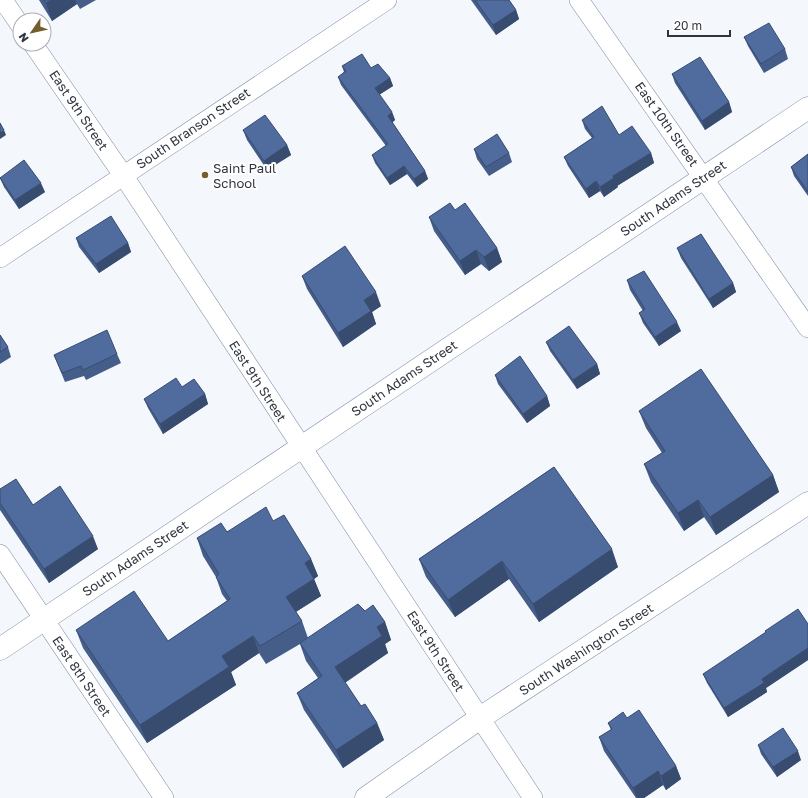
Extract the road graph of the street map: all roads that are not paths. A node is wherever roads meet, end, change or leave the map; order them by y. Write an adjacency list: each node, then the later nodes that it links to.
1 (3, 0): 4 (street)
2 (387, 0): 7 (street, South Branson Street)
3 (579, 0): 8 (street, East 10th Street)
4 (12, 13)
5 (38, 52): 7 (street, East 9th Street)
6 (808, 108): 8 (main road, South Adams Street)
7 (123, 175): 9 (street, South Branson Street); 11 (street, East 9th Street)
8 (704, 178): 10 (street, East 10th Street); 11 (main road, South Adams Street)
9 (0, 258)
10 (808, 328)
11 (301, 447): 14 (main road, South Adams Street); 16 (street, East 9th Street)
12 (808, 504): 16 (main road, South Washington Street)
13 (0, 554): 14 (street, East 8th Street)
14 (44, 620): 15 (main road, South Adams Street); 17 (street, East 8th Street)
15 (0, 649)
16 (480, 718): 18 (main road, South Washington Street); 19 (street, East 9th Street)
17 (164, 798)
18 (366, 798)
19 (533, 798)

